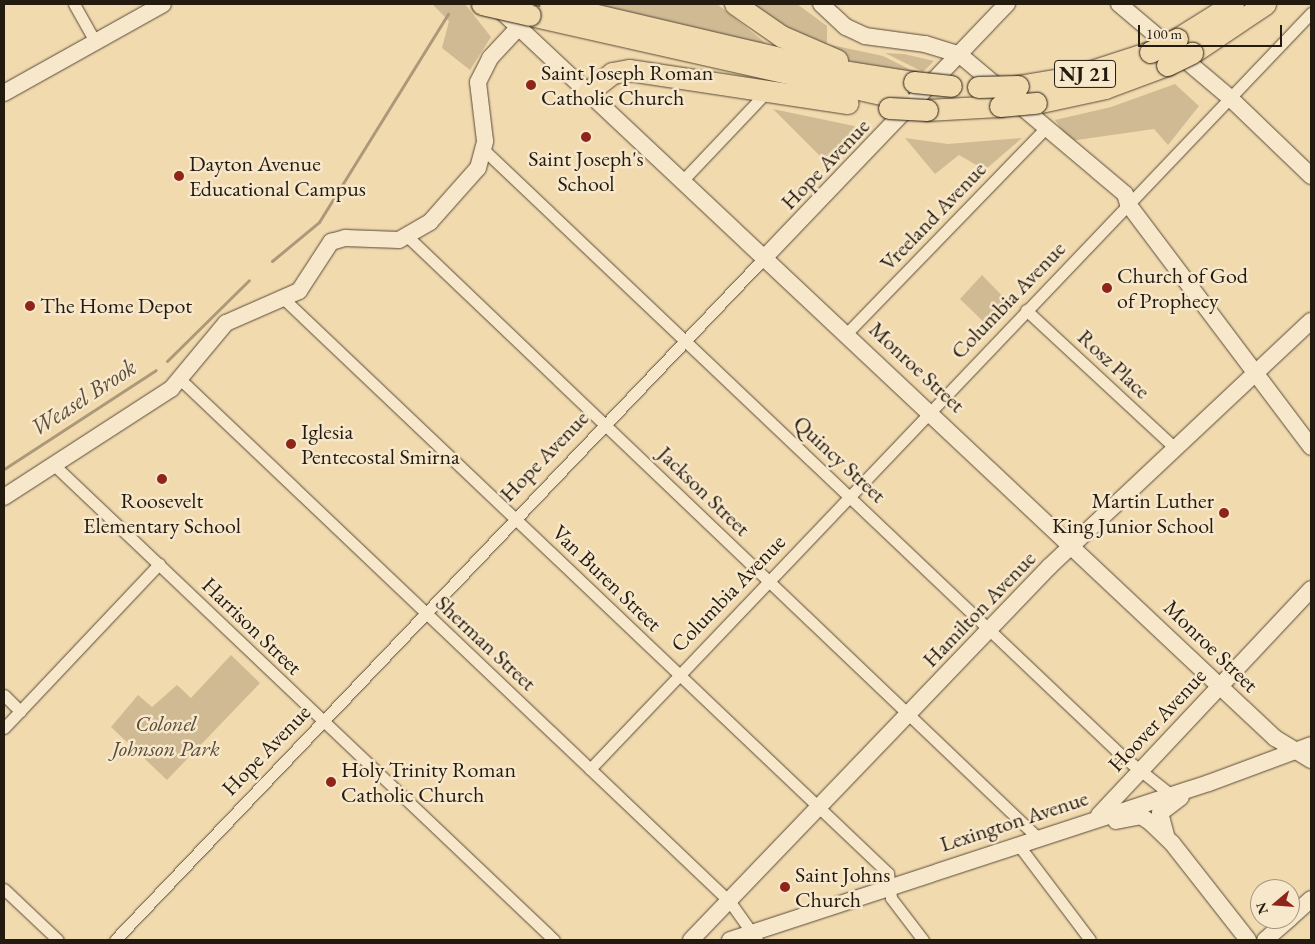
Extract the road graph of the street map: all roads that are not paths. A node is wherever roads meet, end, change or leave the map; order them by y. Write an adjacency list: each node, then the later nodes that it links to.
1 (74, 4): 14 (street)
2 (163, 4): 14 (main road)
3 (482, 4): 13 (highway, NJ 21, bridge)
4 (493, 4): 13 (main road, Monroe Street)
5 (550, 4): 17 (highway, NJ 21)
6 (735, 4): 17 (highway)
7 (822, 4): 16 (main road)
8 (1007, 4): 16 (main road, Hope Avenue)
9 (1119, 4): 20 (main road)
10 (1233, 4): 15 (highway, NJ 21)
11 (1265, 4): 15 (highway, NJ 21)
12 (1311, 14): 20 (street, Columbia Avenue)
13 (525, 21): 18 (main road, Monroe Street); 22 (highway, NJ 21); 24 (main road)
14 (96, 43): 19 (main road)
15 (1185, 46): 17 (highway, NJ 21, bridge); 22 (highway, NJ 21, bridge)
16 (960, 55): 23 (main road); 29 (main road, Hope Avenue)
17 (914, 82)
18 (588, 92): 22 (highway); 26 (main road, Monroe Street)
19 (4, 93)
20 (1229, 97): 25 (main road); 27 (street, Columbia Avenue)
21 (760, 99): 26 (street)
22 (894, 103)
23 (1046, 128): 27 (main road); 33 (street, Vreeland Avenue)
24 (484, 150): 28 (main road); 34 (street, Quincy Street)
25 (1311, 176)
26 (683, 180): 29 (main road, Monroe Street)
27 (1128, 204): 31 (street, Columbia Avenue); 35 (main road)
28 (408, 237): 30 (main road); 38 (street, Jackson Street)
29 (766, 256): 33 (main road, Monroe Street); 34 (street, Hope Avenue)
30 (285, 300): 36 (main road); 44 (street, Van Buren Street)
31 (1026, 310): 37 (street, Columbia Avenue); 40 (street, Rosz Place)
32 (1311, 322): 35 (main road, Hamilton Avenue)
33 (848, 333): 37 (main road, Monroe Street)
34 (684, 342): 38 (street, Hope Avenue); 42 (street, Quincy Street)
35 (1256, 373): 39 (main road); 40 (main road, Hamilton Avenue)
36 (182, 381): 41 (main road); 49 (street, Sherman Street)
37 (929, 410): 42 (street, Columbia Avenue); 45 (main road, Monroe Street)
38 (606, 424): 44 (street, Hope Avenue); 47 (street, Jackson Street)
39 (1311, 447)
40 (1174, 448): 45 (main road, Hamilton Avenue)
41 (53, 464): 43 (main road); 46 (street, Harrison Street)
42 (847, 496): 47 (street, Columbia Avenue); 50 (street, Quincy Street)
43 (4, 497)
44 (516, 518): 49 (street, Hope Avenue); 51 (street, Van Buren Street)
45 (1072, 544): 50 (main road, Hamilton Avenue); 52 (main road, Monroe Street)
46 (159, 564): 54 (street); 56 (street, Harrison Street)
47 (768, 580): 51 (street, Columbia Avenue); 55 (street, Jackson Street)
48 (1311, 589): 52 (main road, Hoover Avenue)
49 (427, 614): 56 (street, Hope Avenue); 60 (street, Sherman Street)
50 (989, 630): 55 (main road, Hamilton Avenue); 61 (street, Quincy Street)
51 (679, 674): 60 (street, Columbia Avenue); 64 (street, Van Buren Street)
52 (1220, 685): 58 (main road, Monroe Street); 61 (main road, Hoover Avenue)
53 (4, 695): 54 (street)
54 (20, 711): 57 (street)
55 (909, 714): 64 (main road, Hamilton Avenue); 67 (street, Jackson Street)
56 (324, 722): 78 (street, Hope Avenue); 79 (street, Harrison Street)
57 (4, 728)
58 (1304, 748): 59 (main road, Monroe Street); 62 (main road, Lexington Avenue)
59 (1311, 760)
60 (590, 769): 73 (street, Sherman Street)
61 (1140, 770): 63 (street, Quincy Street); 65 (main road, Hoover Avenue)
62 (1227, 776): 63 (main road, Lexington Avenue); 69 (main road)
63 (1170, 794): 65 (main road, Lexington Avenue)
64 (820, 808): 70 (street, Van Buren Street); 73 (main road, Hamilton Avenue)
65 (1098, 817): 66 (main road, Lexington Avenue)
66 (1081, 824): 67 (main road, Lexington Avenue); 69 (main road)
67 (1037, 837): 68 (main road, Lexington Avenue)
68 (1017, 843): 70 (main road, Lexington Avenue); 83 (street)
69 (1172, 843): 84 (main road)
70 (890, 885): 76 (main road, Lexington Avenue); 82 (street, Van Buren Street)
71 (4, 889): 77 (street)
72 (1311, 899): 74 (main road)
73 (730, 902): 76 (street, Sherman Street); 80 (main road, Hamilton Avenue)
74 (1300, 908)
75 (1278, 929): 85 (main road)
76 (754, 937): 81 (main road, Lexington Avenue)
77 (58, 940)
78 (115, 940)
79 (554, 940)
80 (691, 940)
81 (730, 940)
82 (923, 940)
83 (1090, 940)
84 (1248, 940)
85 (1266, 940)

